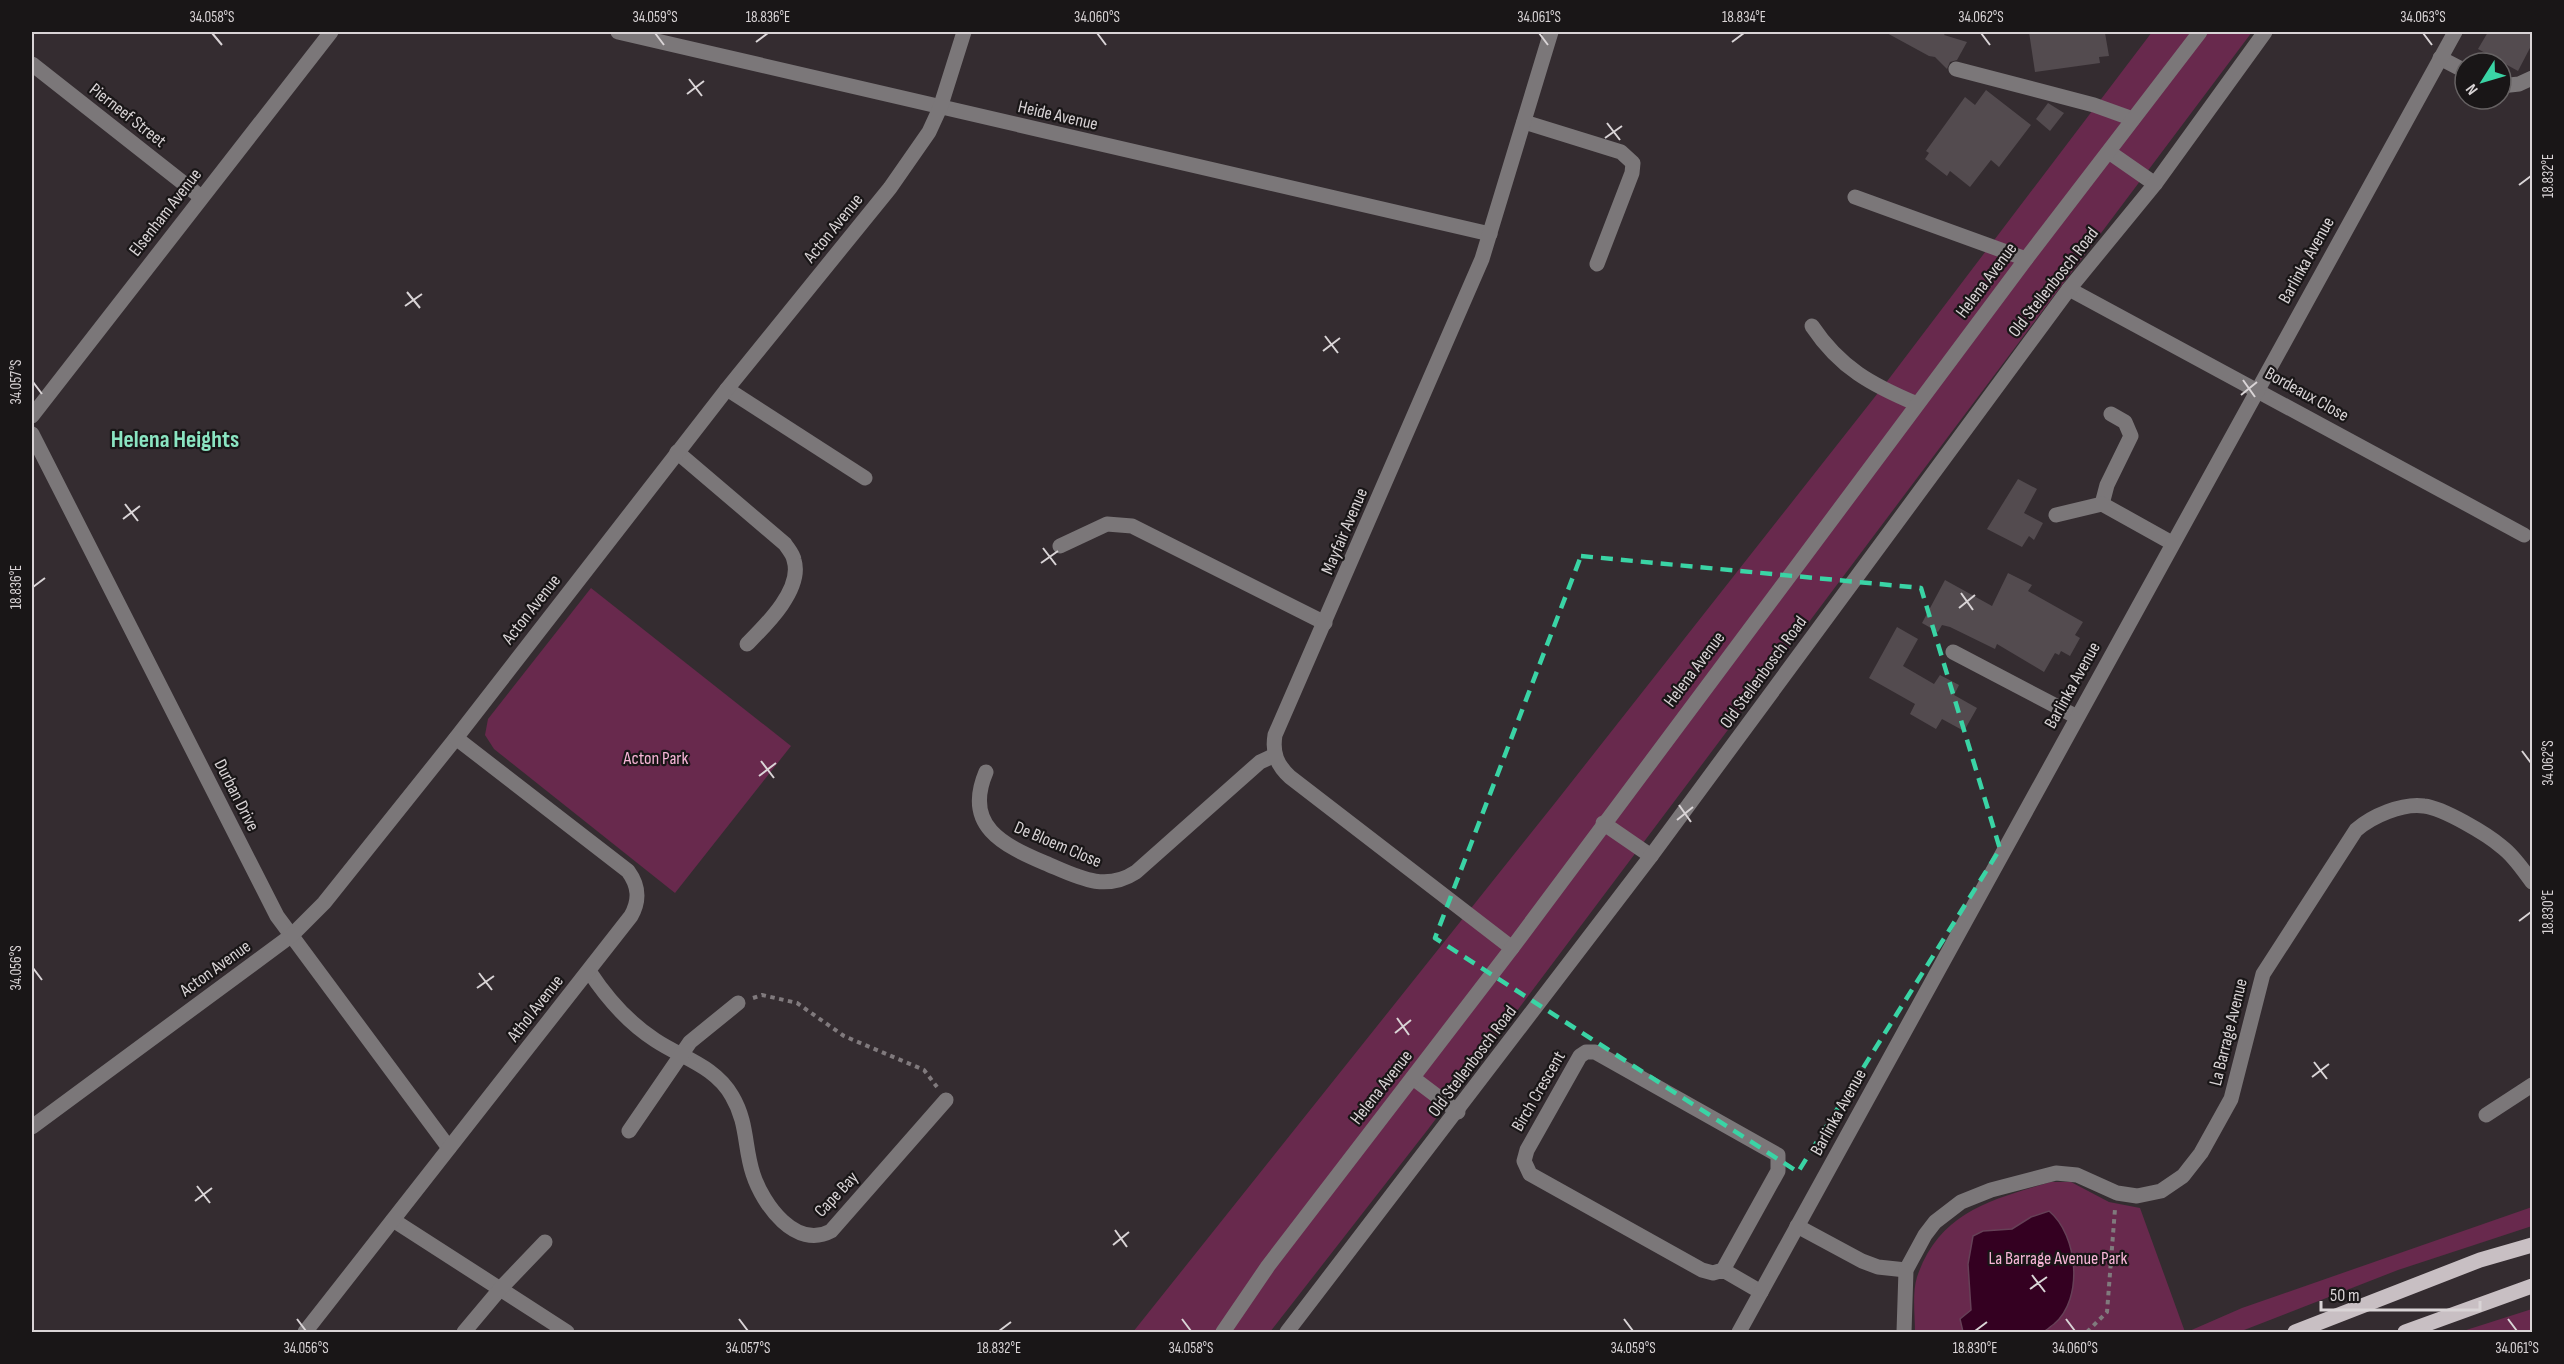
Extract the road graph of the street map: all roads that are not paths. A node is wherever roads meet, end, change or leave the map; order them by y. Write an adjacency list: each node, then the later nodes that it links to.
1 (331, 32): 19 (street, Elsenham Avenue)
2 (618, 32): 14 (street, Heide Avenue)
3 (964, 32): 14 (street, Acton Avenue)
4 (1551, 32): 16 (street, Mayfair Avenue)
5 (2200, 32): 15 (street, Helena Avenue)
6 (2265, 32): 18 (street, Old Stellenbosch Road)
7 (2455, 32): 8 (street, Barlinka Avenue)
8 (2440, 58): 10 (street); 27 (street, Barlinka Avenue)
9 (32, 64): 19 (street, Pierneef Street)
10 (2453, 65)
11 (1956, 69): 15 (street)
12 (2532, 78): 13 (street)
13 (2513, 85)
14 (940, 108): 21 (street, Heide Avenue); 26 (street, Acton Avenue)
15 (2133, 118): 17 (street, Helena Avenue)
16 (1524, 122): 21 (street, Mayfair Avenue); 23 (street)
17 (2109, 152): 18 (street); 22 (street, Helena Avenue)
18 (2155, 184): 24 (street, Old Stellenbosch Road)
19 (201, 197): 30 (street, Elsenham Avenue)
20 (1855, 197): 22 (street)
21 (1490, 234): 39 (street, Mayfair Avenue)
22 (2026, 259): 28 (street, Helena Avenue)
23 (1597, 264)
24 (2069, 289): 27 (street, Bordeaux Close); 47 (street, Old Stellenbosch Road)
25 (1812, 326): 28 (street)
26 (727, 389): 32 (street, Acton Avenue); 33 (street)
27 (2257, 389): 36 (street, Bordeaux Close); 37 (street, Barlinka Avenue)
28 (1917, 404): 46 (street, Helena Avenue)
29 (2111, 414): 34 (street)
30 (32, 416)
31 (32, 434): 49 (street, Durban Drive)
32 (677, 452): 40 (street); 43 (street, Acton Avenue)
33 (865, 478)
34 (2102, 504): 35 (street); 37 (street)
35 (2056, 515)
36 (2524, 535)
37 (2172, 543): 42 (street, Barlinka Avenue)
38 (1060, 546): 39 (street)
39 (1325, 623): 44 (street, Mayfair Avenue)
40 (747, 644)
41 (1953, 652): 42 (street)
42 (2077, 717): 63 (street, Barlinka Avenue)
43 (456, 738): 49 (street, Acton Avenue); 51 (street, Athol Avenue)
44 (1275, 755): 45 (street, De Bloem Close); 50 (street)
45 (986, 772)
46 (1603, 823): 47 (street); 50 (street, Helena Avenue)
47 (1651, 856): 57 (street, Old Stellenbosch Road)
48 (2532, 882): 67 (street, La Barrage Avenue)
49 (292, 935): 59 (street, Acton Avenue); 61 (street, Durban Drive)
50 (1512, 948): 54 (street, Helena Avenue)
51 (589, 971): 53 (street, Cape Bay); 61 (street, Athol Avenue)
52 (738, 1003): 53 (street)
53 (681, 1054): 56 (street, Cape Bay); 60 (street)
54 (1413, 1078): 57 (street); 74 (street, Helena Avenue)
55 (2532, 1085): 58 (street)
56 (946, 1100)
57 (1458, 1112): 75 (street, Old Stellenbosch Road)
58 (2487, 1115)
59 (32, 1127)
60 (628, 1131)
61 (449, 1148): 62 (street, Athol Avenue)
62 (393, 1220): 69 (street); 71 (street, Athol Avenue)
63 (1797, 1226): 67 (street); 70 (street, Barlinka Avenue)
64 (545, 1242): 69 (street)
65 (2532, 1245): 78 (main road)
66 (1723, 1270): 66 (street, Birch Crescent); 70 (street, Birch Crescent)
67 (1906, 1270): 77 (street, La Barrage Avenue)
68 (2532, 1286): 79 (main road)
69 (501, 1288): 72 (street); 73 (street)
70 (1761, 1292): 76 (street, Barlinka Avenue)
71 (304, 1332)
72 (464, 1332)
73 (567, 1332)
74 (1222, 1332)
75 (1287, 1332)
76 (1739, 1332)
77 (1904, 1332)
78 (2295, 1332)
79 (2405, 1332)

